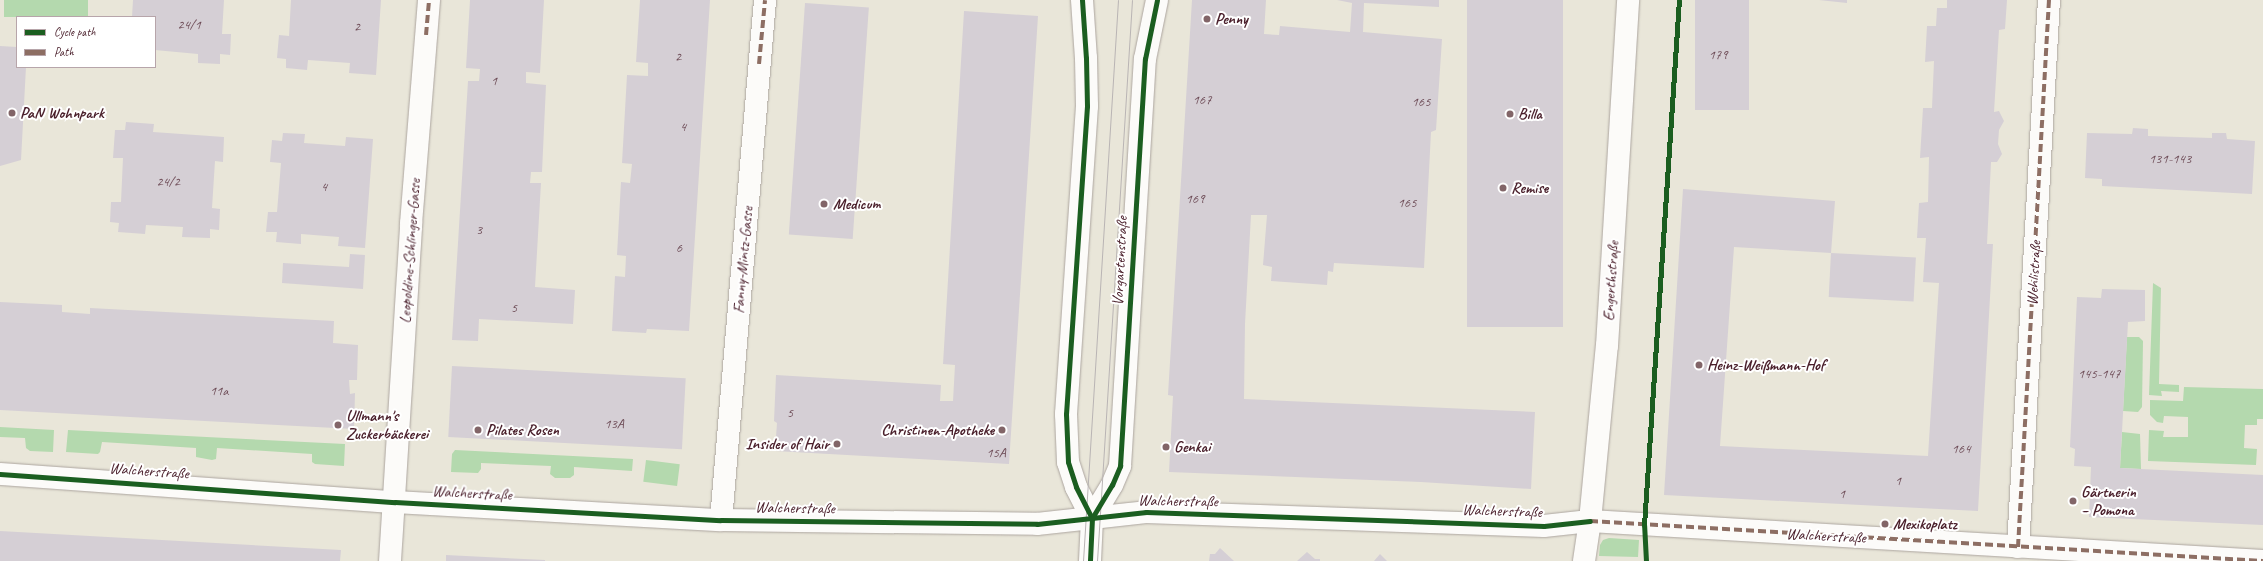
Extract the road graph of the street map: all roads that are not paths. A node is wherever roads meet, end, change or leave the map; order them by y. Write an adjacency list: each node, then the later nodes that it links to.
1 (429, 0): 8 (street, Leopoldine-Schlinger-Gasse)
2 (765, 0): 10 (street, Fanny-Mintz-Gasse)
3 (1082, 0): 9 (street, Vorgartenstraße)
4 (1157, 0): 9 (street, Vorgartenstraße)
5 (1628, 0): 11 (street, Engerthstraße)
6 (2050, 0): 12 (street, Wehlistraße)
7 (0, 474): 8 (street, Walcherstraße)
8 (395, 502): 10 (street, Walcherstraße); 13 (street, Leopoldine-Schlinger-Gasse)
9 (1092, 518): 10 (street, Walcherstraße); 11 (street, Walcherstraße); 14 (street, Vorgartenstraße)
10 (720, 520)
11 (1590, 521): 12 (street, Walcherstraße); 15 (street, Engerthstraße)
12 (2018, 546): 16 (street, Walcherstraße)
13 (390, 561)
14 (1090, 561)
15 (1584, 561)
16 (2263, 561)

